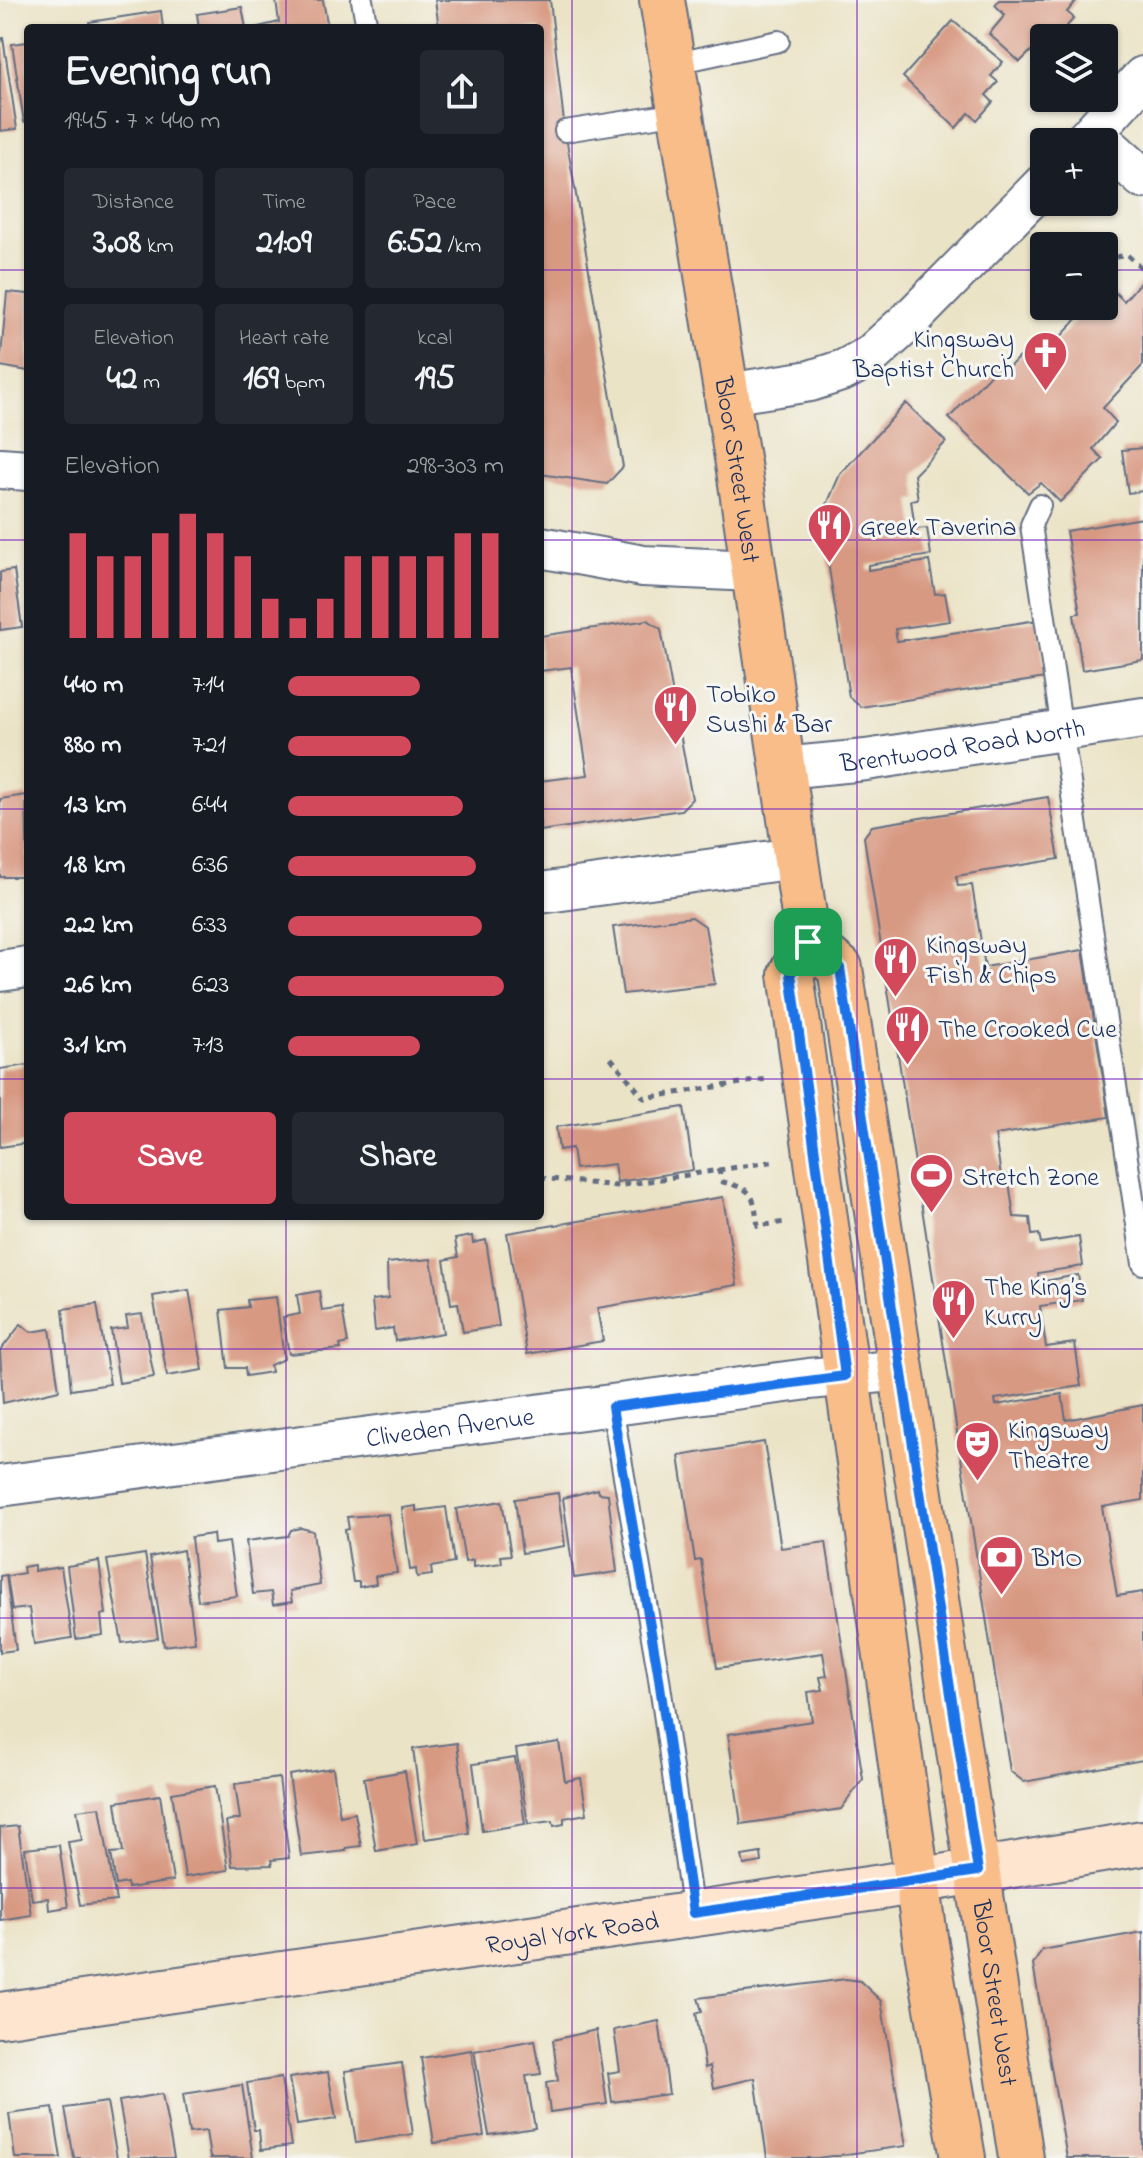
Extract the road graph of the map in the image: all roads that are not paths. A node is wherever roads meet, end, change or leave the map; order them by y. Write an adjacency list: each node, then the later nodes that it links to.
1 (362, 0): 3 (lane)
2 (662, 0): 5 (main road, Bloor Street West)
3 (366, 24)
4 (779, 41): 5 (lane)
5 (672, 64): 7 (main road, Bloor Street West)
6 (1143, 77): 8 (street)
7 (680, 113): 9 (lane); 13 (main road, Bloor Street West)
8 (1105, 128)
9 (565, 131)
10 (1118, 158): 11 (street)
11 (1143, 178)
12 (1030, 198): 13 (street)
13 (727, 394): 18 (main road, Bloor Street West)
14 (0, 468): 15 (street)
15 (24, 470)
16 (1040, 505): 20 (lane)
17 (544, 548): 18 (street)
18 (754, 571): 21 (main road, Bloor Street West)
19 (1143, 718): 20 (street, Brentwood Road North)
20 (1061, 731): 21 (street, Brentwood Road North); 27 (lane)
21 (782, 768): 22 (main road, Bloor Street West)
22 (795, 858): 23 (street); 24 (main road, Bloor Street West)
23 (544, 892)
24 (808, 942): 28 (main road, Bloor Street West); 29 (main road)
25 (24, 968): 26 (street)
26 (0, 971)
27 (1143, 1264)
28 (902, 1370): 29 (street, Cliveden Avenue); 33 (main road, Bloor Street West)
29 (845, 1376): 30 (street, Cliveden Avenue); 34 (main road)
30 (612, 1407): 31 (street, Cliveden Avenue); 35 (lane)
31 (0, 1486)
32 (1143, 1843): 33 (main road, Royal York Road)
33 (978, 1871): 34 (main road, Royal York Road); 38 (main road, Bloor Street West)
34 (918, 1881): 35 (main road, Royal York Road); 37 (main road)
35 (693, 1913): 36 (main road, Royal York Road)
36 (0, 2015)
37 (963, 2158)
38 (1021, 2158)

